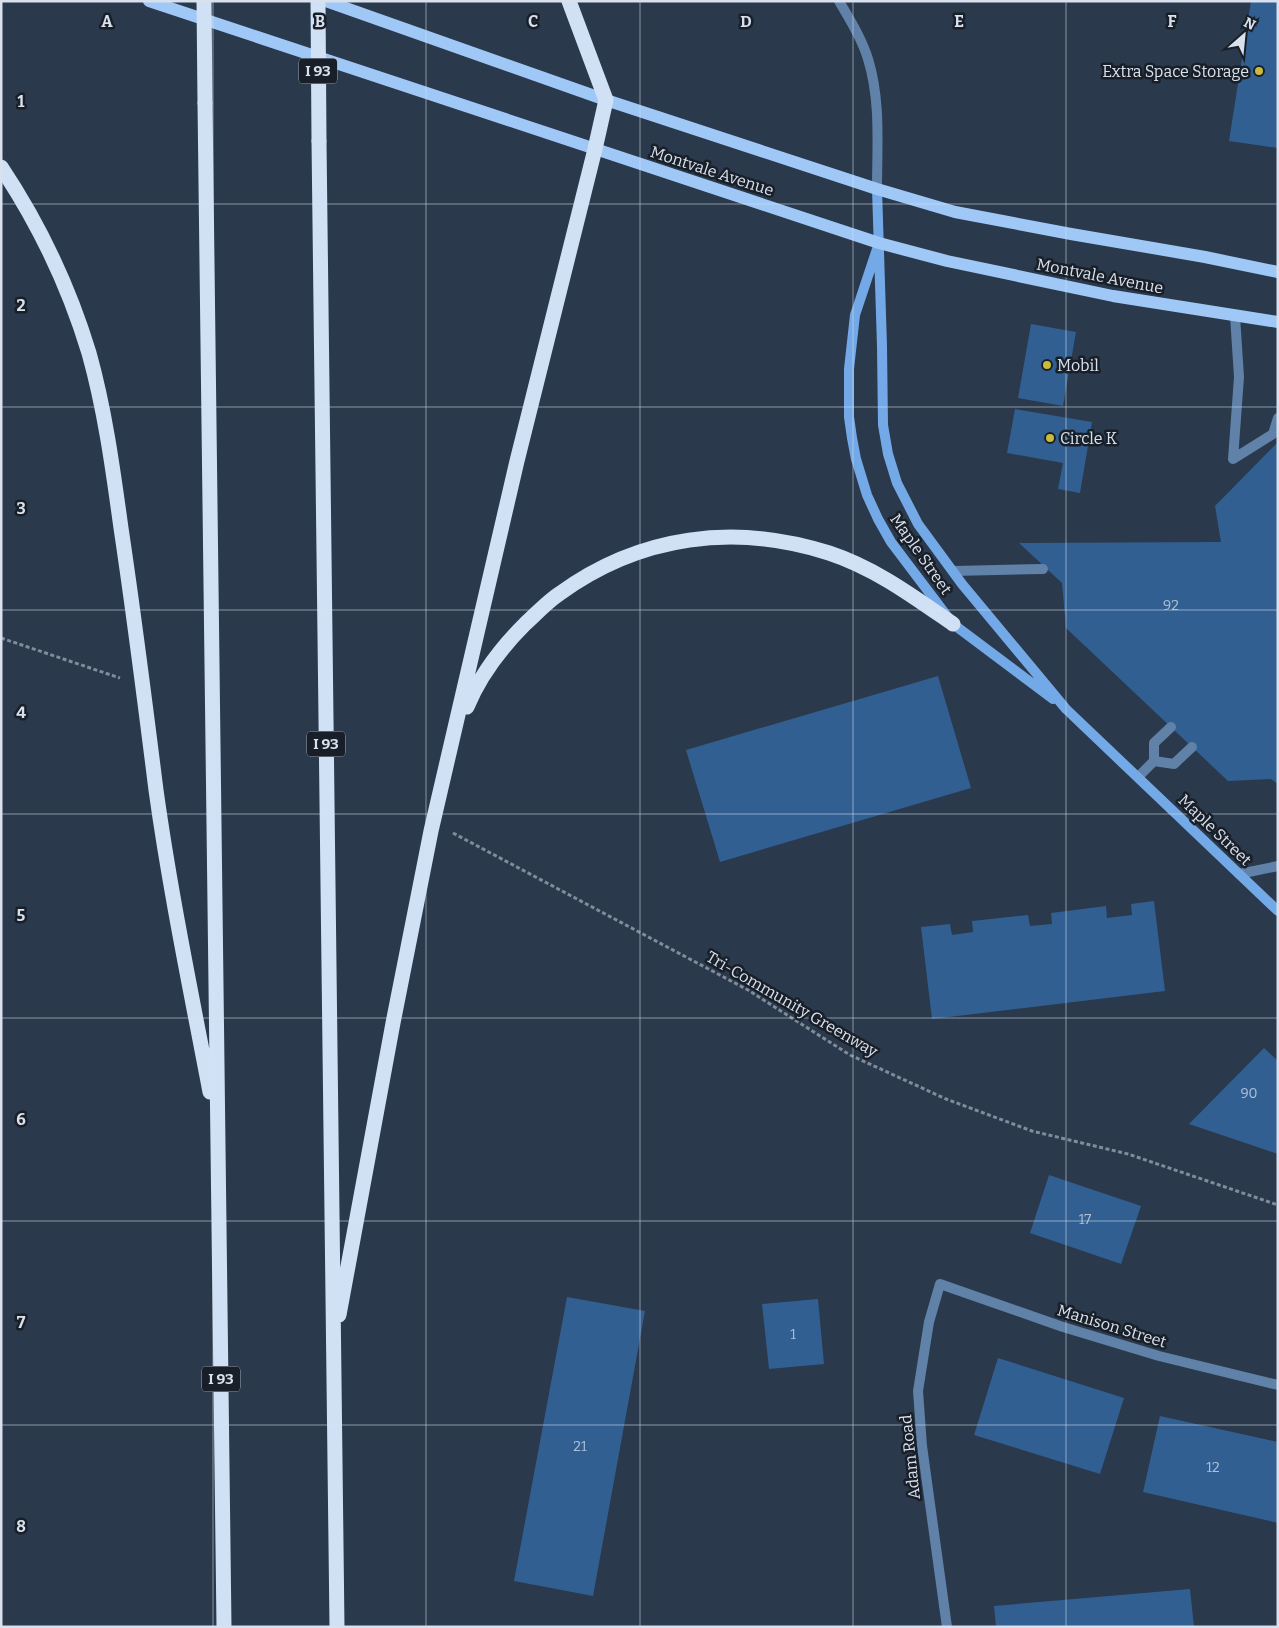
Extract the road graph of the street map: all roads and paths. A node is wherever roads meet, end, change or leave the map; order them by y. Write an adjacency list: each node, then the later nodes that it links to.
1 (149, 1): 8 (main road, Montvale Avenue)
2 (204, 1): 31 (highway, I 93, bridge)
3 (318, 1): 34 (highway, I 93, bridge)
4 (326, 1): 7 (main road)
5 (569, 1): 7 (highway)
6 (840, 1): 10 (street)
7 (606, 100): 8 (highway); 10 (main road)
8 (595, 149): 11 (main road, Montvale Avenue); 25 (highway)
9 (1, 167): 31 (highway)
10 (877, 189): 11 (street, Maple Street); 12 (main road)
11 (879, 243): 13 (main road, Montvale Avenue); 17 (street, Maple Street); 18 (street, Maple Street)
12 (1278, 272)
13 (1234, 316): 14 (main road, Montvale Avenue); 15 (street)
14 (1278, 322)
15 (1278, 418)
16 (1043, 569): 17 (street)
17 (953, 571): 21 (street, Maple Street)
18 (953, 624): 21 (street, Maple Street); 25 (highway)
19 (1, 638): 20 (path)
20 (123, 679)
21 (1066, 709): 26 (street, Maple Street)
22 (1171, 727): 24 (street)
23 (1192, 747): 24 (street)
24 (1154, 761): 26 (street)
25 (446, 765): 34 (highway)
26 (1138, 778): 29 (street, Maple Street)
27 (452, 833): 32 (path, Tri-Community Greenway)
28 (1278, 866): 29 (street)
29 (1239, 874): 30 (street, Maple Street)
30 (1278, 911)
31 (218, 1132): 36 (highway, I 93)
32 (1278, 1205)
33 (940, 1284): 35 (street, Manison Street); 38 (street, Adam Road)
34 (333, 1348): 37 (highway, I 93)
35 (1278, 1385)
36 (224, 1627)
37 (337, 1627)
38 (947, 1627)

